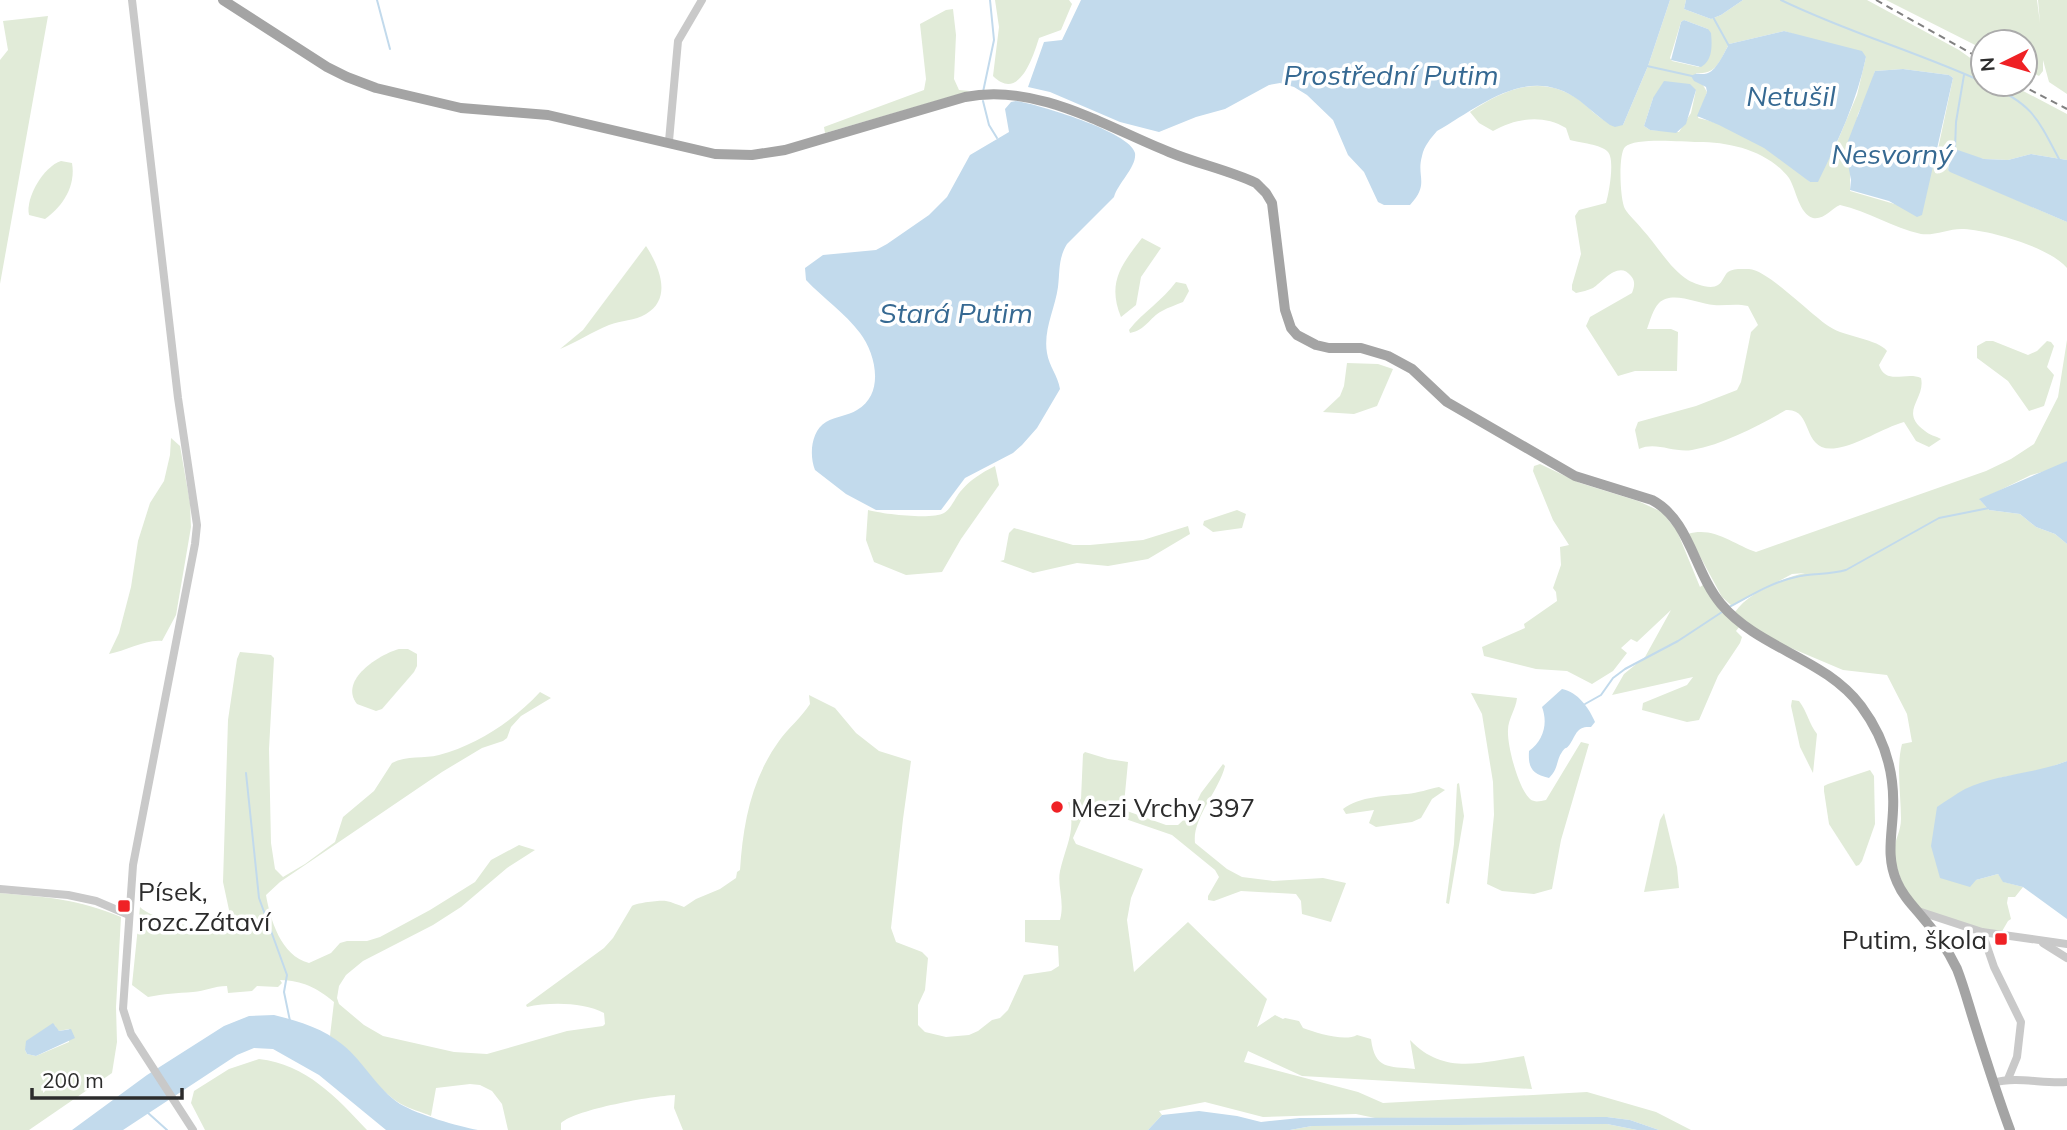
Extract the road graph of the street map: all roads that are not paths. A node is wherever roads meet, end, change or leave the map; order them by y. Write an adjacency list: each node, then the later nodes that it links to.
1 (132, 0): 7 (street)
2 (223, 0): 4 (main road)
3 (702, 0): 4 (street)
4 (668, 141): 6 (main road)
5 (0, 889): 7 (street)
6 (1918, 911): 8 (street); 11 (main road)
7 (129, 915): 19 (street)
8 (1947, 921): 9 (street); 11 (street)
9 (1982, 932): 10 (street); 14 (street)
10 (2001, 935): 12 (street); 14 (street)
11 (1938, 936): 18 (main road)
12 (2043, 942): 13 (street); 15 (street)
13 (2067, 944)
14 (1989, 950): 16 (street)
15 (2067, 958)
16 (2008, 1079): 17 (street); 18 (street)
17 (2067, 1082)
18 (1993, 1083): 20 (main road)
19 (193, 1130)
20 (2010, 1130)

